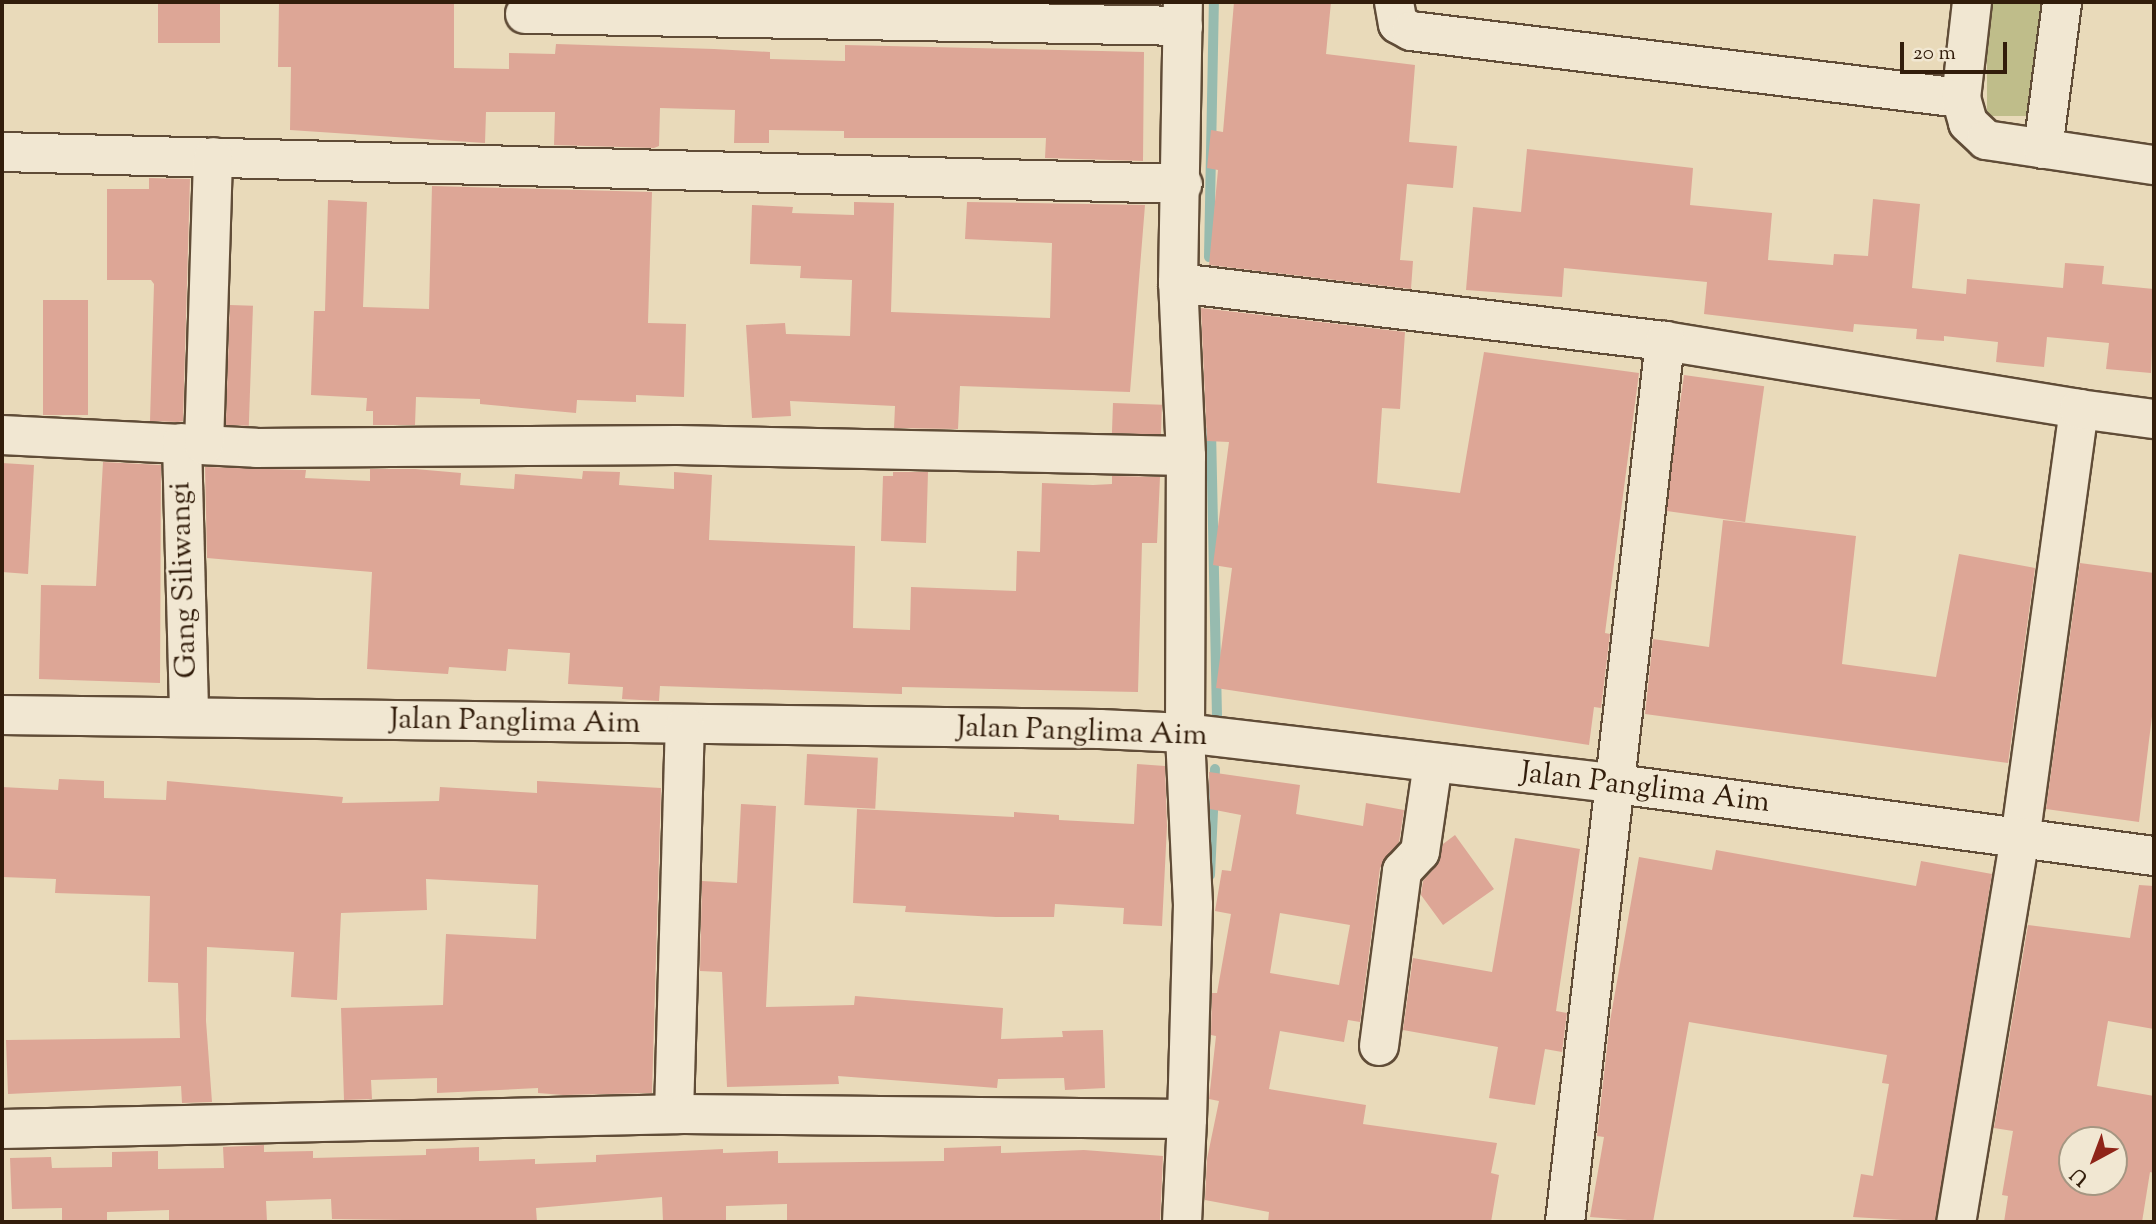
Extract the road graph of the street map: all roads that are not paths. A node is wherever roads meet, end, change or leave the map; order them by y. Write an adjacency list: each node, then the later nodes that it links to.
1 (1394, 2): 6 (street)
2 (1972, 2): 6 (street)
3 (2062, 2): 7 (street)
4 (525, 14): 5 (street)
5 (1183, 14): 11 (street)
6 (1961, 98): 7 (street)
7 (2043, 149): 10 (street)
8 (2, 152): 9 (street)
9 (213, 157): 11 (street); 17 (street, Gang Siliwangi)
10 (2154, 165)
11 (1184, 184): 12 (street)
12 (1178, 283): 13 (street); 18 (street)
13 (1665, 341): 14 (street); 24 (street)
14 (2079, 409): 15 (street); 25 (street)
15 (2154, 419)
16 (2, 435): 17 (street)
17 (193, 444): 18 (street); 20 (street, Gang Siliwangi)
18 (1186, 456): 22 (street)
19 (2, 715): 20 (street, Jalan Panglima Aim)
20 (189, 716): 21 (street, Jalan Panglima Aim)
21 (685, 726): 22 (street, Jalan Panglima Aim); 28 (street)
22 (1185, 733): 23 (street, Jalan Panglima Aim); 29 (street)
23 (1433, 763): 24 (street, Jalan Panglima Aim); 27 (street)
24 (1618, 784): 25 (street, Jalan Panglima Aim); 32 (street)
25 (2020, 837): 26 (street, Jalan Panglima Aim); 33 (street)
26 (2154, 856)
27 (1379, 1046)
28 (674, 1114): 29 (street); 30 (street)
29 (1187, 1119): 31 (street)
30 (2, 1129)
31 (1182, 1222)
32 (1565, 1222)
33 (1956, 1222)

